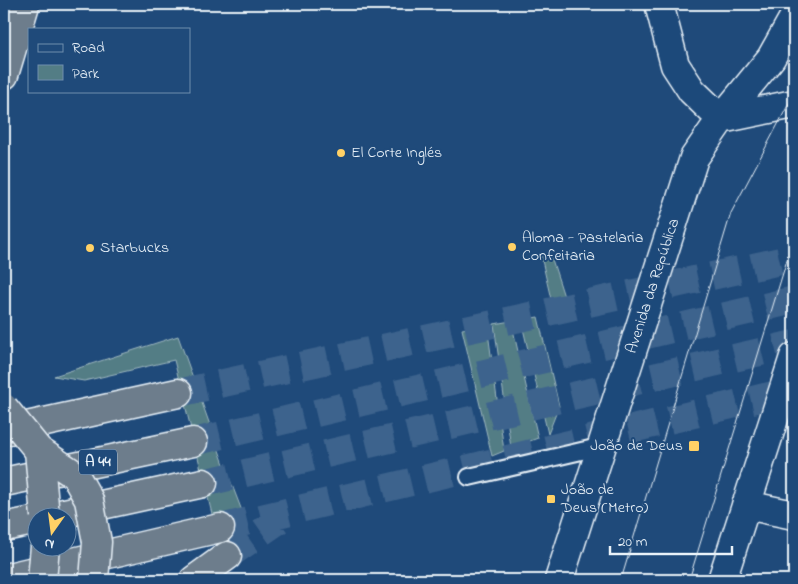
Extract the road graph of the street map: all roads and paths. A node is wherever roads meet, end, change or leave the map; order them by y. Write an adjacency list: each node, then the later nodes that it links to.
1 (25, 4): 4 (highway)
2 (659, 4): 6 (main road)
3 (794, 17): 6 (main road, Avenida da República)
4 (4, 75)
5 (794, 106): 6 (main road)
6 (721, 119): 12 (main road, Avenida da República)
7 (794, 357): 17 (main road)
8 (178, 393): 10 (highway)
9 (4, 408): 13 (highway, bridge)
10 (4, 431)
11 (193, 442): 15 (highway, A 44)
12 (603, 446): 14 (lane); 30 (main road, Avenida da República)
13 (40, 451): 18 (highway, bridge); 28 (highway, bridge)
14 (469, 477)
15 (4, 482)
16 (203, 483): 19 (highway)
17 (746, 505): 20 (main road); 31 (main road)
18 (44, 506)
19 (78, 510)
20 (794, 515)
21 (28, 522): 22 (highway)
22 (4, 527)
23 (220, 528): 26 (highway)
24 (44, 556): 27 (highway, bridge)
25 (227, 556): 29 (highway)
26 (4, 578)
27 (42, 580)
28 (94, 580)
29 (194, 580)
30 (559, 580)
31 (722, 580)

